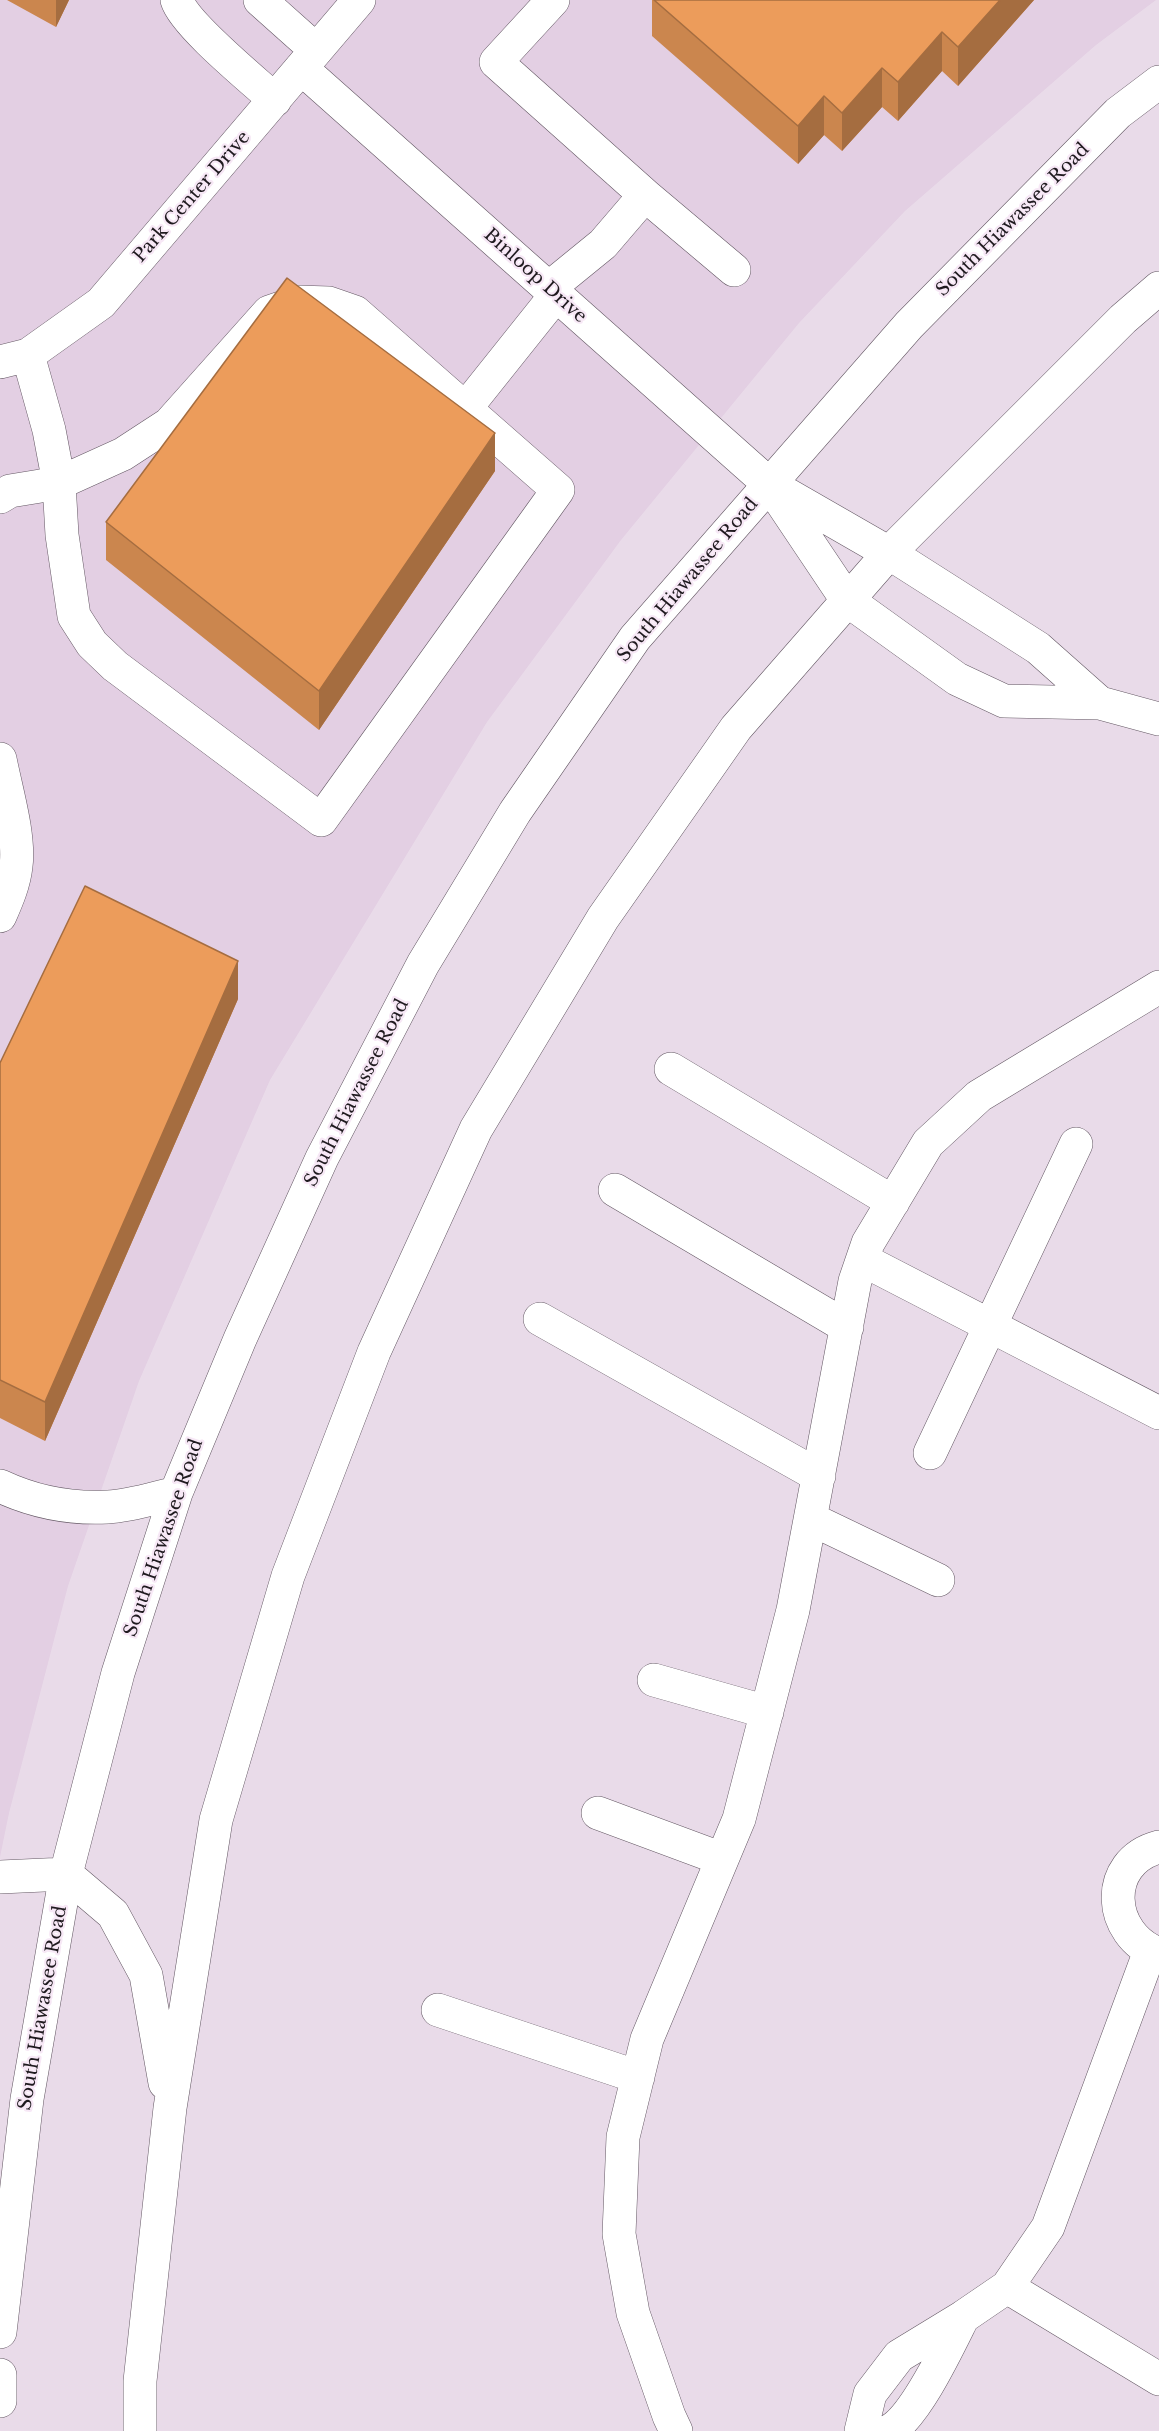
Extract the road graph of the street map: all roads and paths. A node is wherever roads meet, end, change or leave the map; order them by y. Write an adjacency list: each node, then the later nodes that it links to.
1 (177, 0): 7 (street)
2 (260, 0): 5 (street, Binloop Drive)
3 (359, 0): 5 (street, Park Center Drive)
4 (553, 0): 8 (street)
5 (309, 59): 7 (street, Park Center Drive); 11 (street, Binloop Drive)
6 (1159, 82): 15 (street, South Hiawassee Road)
7 (274, 100): 12 (street, Park Center Drive)
8 (645, 195): 9 (street); 11 (street)
9 (734, 270)
10 (1159, 288): 17 (street)
11 (553, 292): 13 (street); 15 (street, Binloop Drive)
12 (14, 359): 14 (street)
13 (465, 409): 14 (street); 14 (street)
14 (59, 483): 16 (street)
15 (769, 484): 17 (street); 18 (street); 36 (street, South Hiawassee Road)
16 (0, 497)
17 (889, 553): 18 (street); 19 (street)
18 (847, 600): 19 (street); 49 (street)
19 (1100, 703): 20 (street)
20 (1159, 719)
21 (0, 759): 22 (street)
22 (0, 916)
23 (1159, 987): 27 (street)
24 (671, 1069): 27 (street)
25 (1076, 1144): 30 (street)
26 (615, 1190): 31 (street)
27 (892, 1202): 28 (street)
28 (863, 1260): 30 (street); 31 (street)
29 (540, 1319): 34 (street)
30 (990, 1326): 32 (street); 33 (street)
31 (847, 1328): 34 (street)
32 (1159, 1413)
33 (930, 1454)
34 (819, 1476): 37 (street)
35 (0, 1486): 36 (street)
36 (176, 1493): 44 (street, South Hiawassee Road)
37 (811, 1519): 38 (street); 40 (street)
38 (938, 1580)
39 (654, 1680): 40 (street)
40 (767, 1712): 43 (street)
41 (598, 1813): 43 (street)
42 (1159, 1847): 46 (street)
43 (722, 1859): 48 (street)
44 (66, 1874): 45 (street); 49 (street); 52 (street, South Hiawassee Road)
45 (0, 1877)
46 (1155, 1952): 50 (street)
47 (438, 2010): 48 (street)
48 (638, 2077): 60 (street)
49 (170, 2108): 59 (street)
50 (1007, 2287): 51 (street); 56 (street)
51 (963, 2317): 53 (street); 55 (street)
52 (0, 2332)
53 (898, 2356): 55 (street); 61 (street)
54 (0, 2375): 57 (street)
55 (931, 2378): 62 (street)
56 (1159, 2379)
57 (0, 2395): 58 (street)
58 (0, 2401)
59 (140, 2431)
60 (676, 2431)
61 (861, 2431)
62 (889, 2431)

